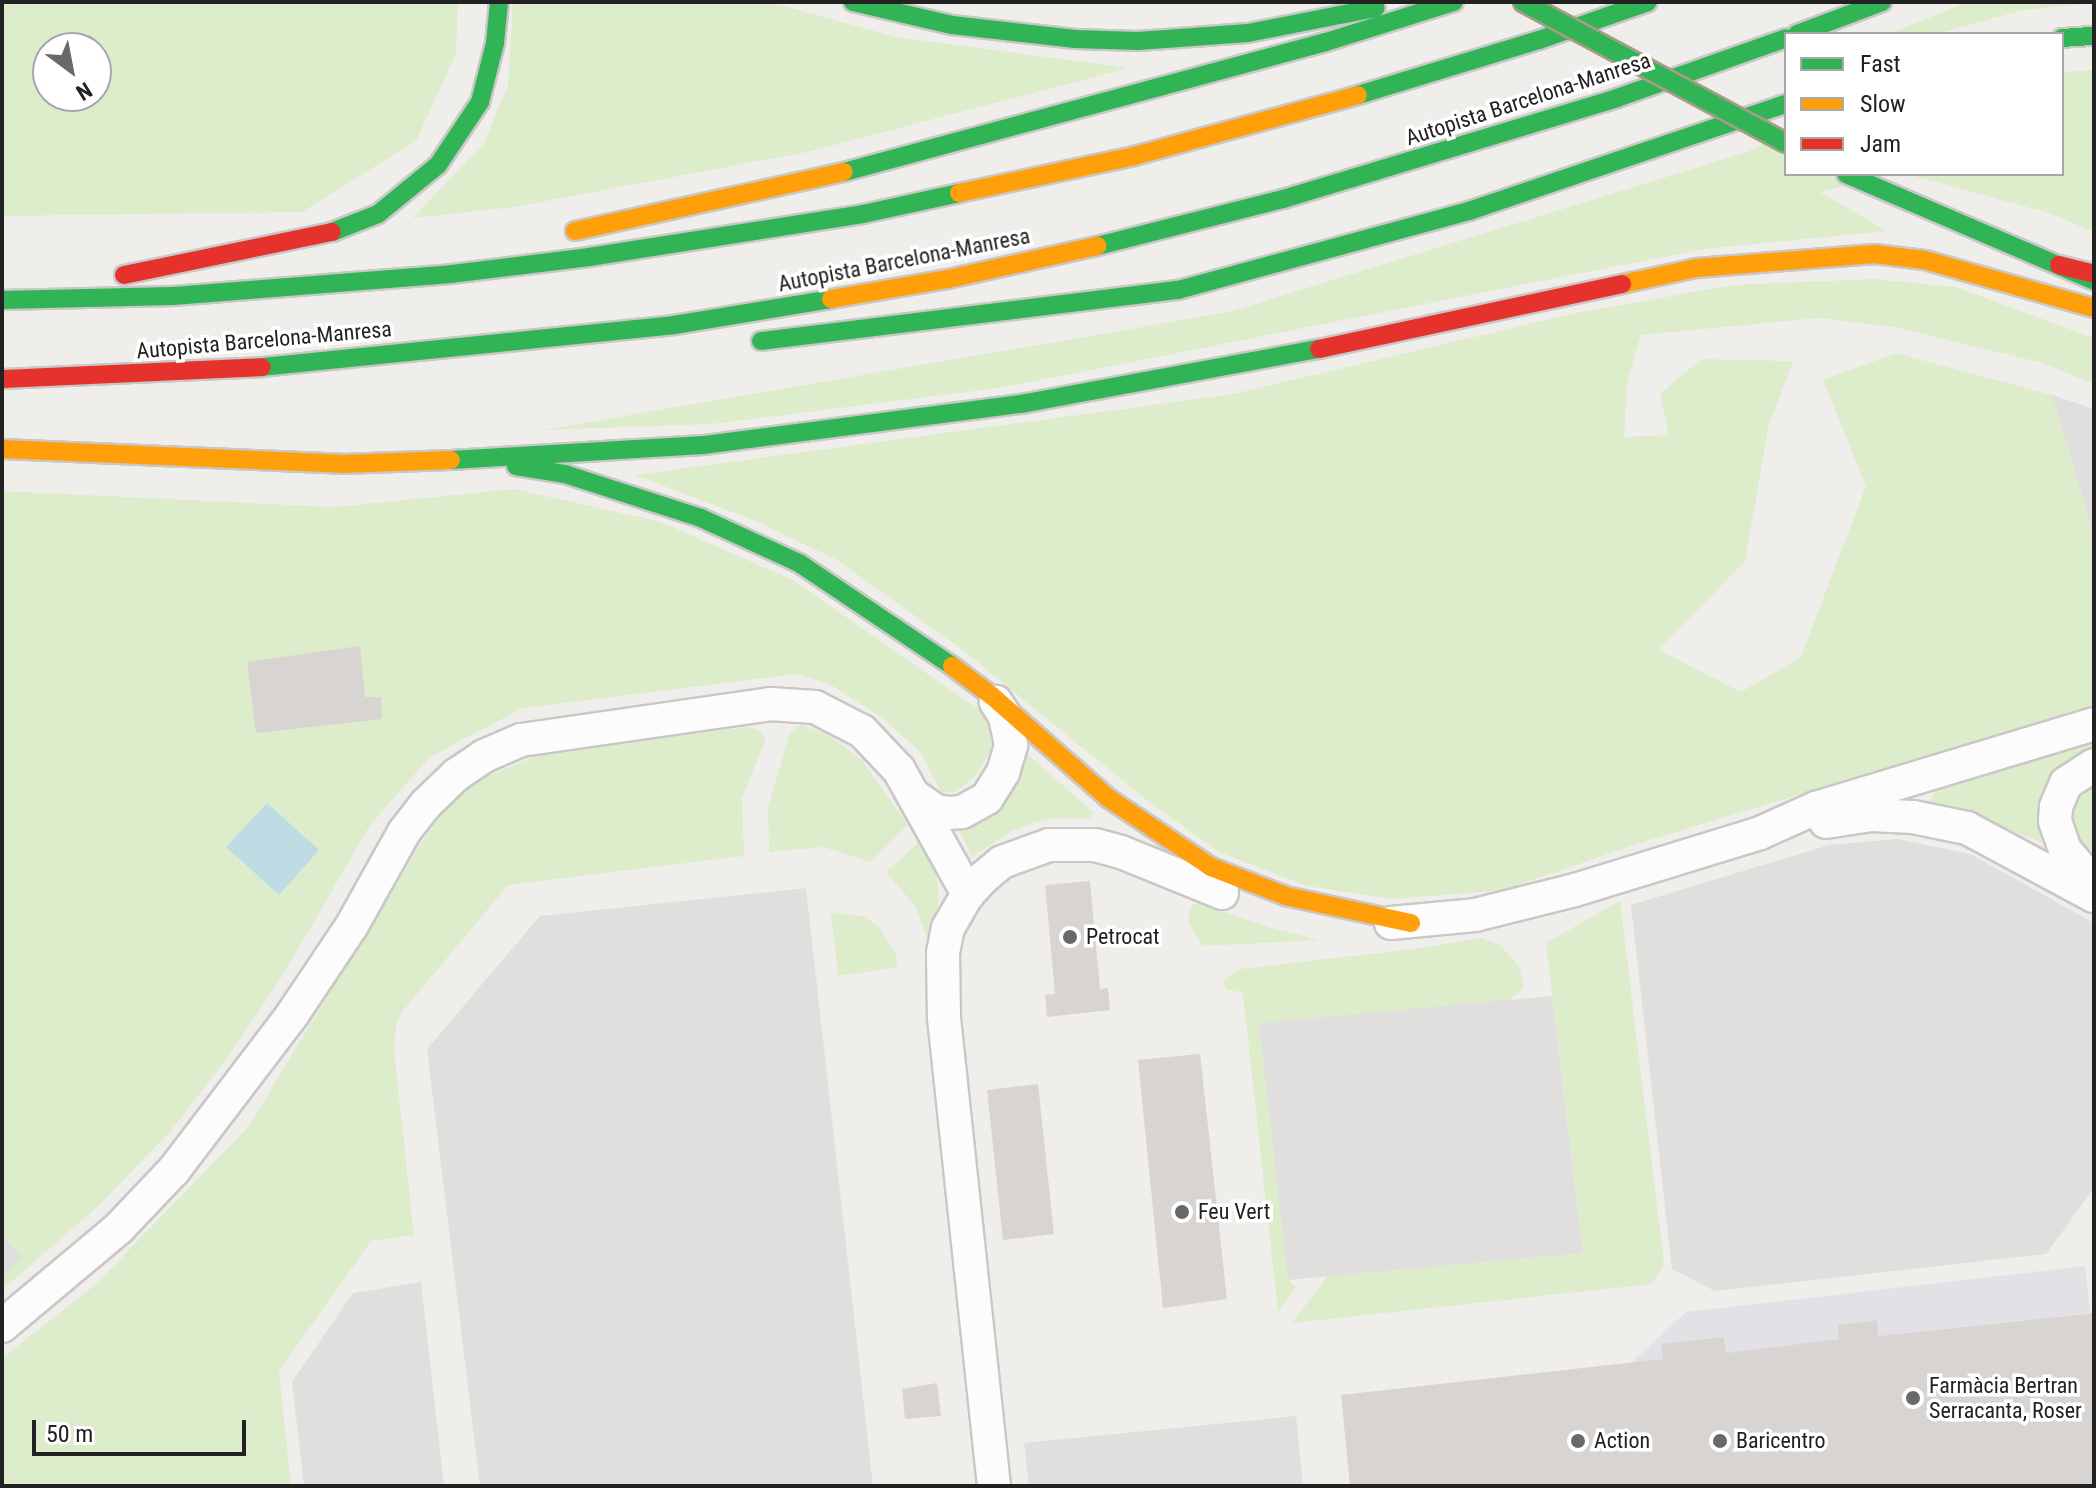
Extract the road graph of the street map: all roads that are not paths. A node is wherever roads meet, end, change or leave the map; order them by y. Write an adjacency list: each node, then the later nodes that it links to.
1 (499, 2): 21 (main road)
2 (853, 2): 3 (main road)
3 (1398, 2)
4 (1454, 2): 15 (main road)
5 (1523, 2): 13 (main road, bridge)
6 (1648, 2): 20 (main road)
7 (1882, 2): 8 (main road)
8 (1802, 32)
9 (2094, 36): 10 (main road)
10 (2064, 38)
11 (1784, 39): 24 (main road, Autopista Barcelona-Manresa)
12 (1784, 105): 23 (main road)
13 (1784, 142)
14 (1850, 176): 17 (main road)
15 (560, 234)
16 (450, 255): 20 (main road)
17 (2059, 265): 18 (main road); 19 (main road)
18 (2094, 274)
19 (2094, 281)
20 (278, 289): 21 (main road)
21 (2, 298)
22 (2094, 308): 28 (main road)
23 (736, 345)
24 (260, 367): 25 (main road); 26 (main road, Autopista Barcelona-Manresa)
25 (441, 368)
26 (2, 379)
27 (2, 449): 28 (main road)
28 (427, 462): 29 (main road)
29 (992, 696): 32 (street); 37 (main road)
30 (2094, 724): 33 (street)
31 (2094, 765): 34 (street)
32 (916, 797): 35 (street); 38 (street)
33 (1760, 833): 36 (street); 37 (street)
34 (2094, 884)
35 (968, 894): 37 (street); 39 (street)
36 (2094, 896)
37 (1411, 923)
38 (2, 1326)
39 (994, 1486)

